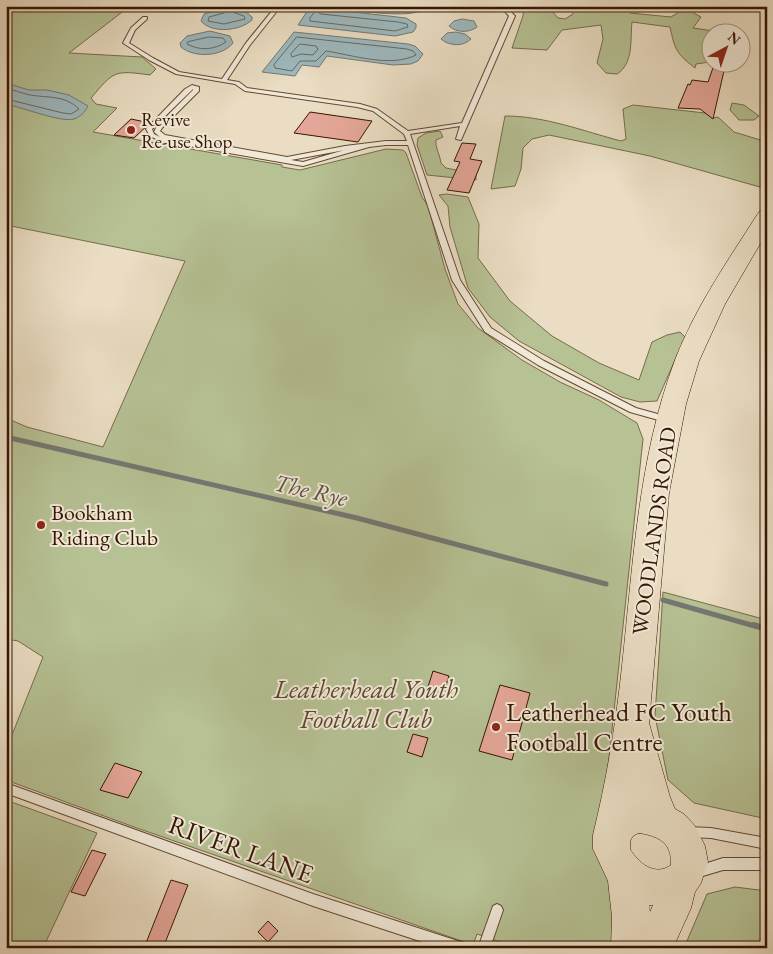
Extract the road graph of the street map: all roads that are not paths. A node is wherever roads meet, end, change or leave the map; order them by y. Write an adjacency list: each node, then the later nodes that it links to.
1 (279, 6): 4 (lane)
2 (502, 6): 5 (lane)
3 (145, 18): 4 (lane)
4 (223, 81): 6 (lane)
5 (464, 124): 6 (lane); 7 (lane)
6 (407, 133): 8 (lane)
7 (459, 139)
8 (410, 143): 9 (lane); 11 (lane)
9 (298, 160): 9 (lane)
10 (767, 215): 11 (main road, WOODLANDS ROAD)
11 (669, 420): 12 (main road, WOODLANDS ROAD)
12 (633, 720): 14 (main road, WOODLANDS ROAD); 15 (main road, WOODLANDS ROAD)
13 (6, 788): 21 (lane, RIVER LANE)
14 (670, 826): 15 (main road); 16 (lane); 19 (main road)
15 (612, 834): 18 (main road)
16 (767, 844)
17 (767, 864): 19 (lane)
18 (626, 874): 19 (main road); 23 (main road)
19 (682, 879): 24 (main road)
20 (497, 910): 22 (lane)
21 (461, 948)
22 (484, 948)
23 (631, 948)
24 (652, 948)

